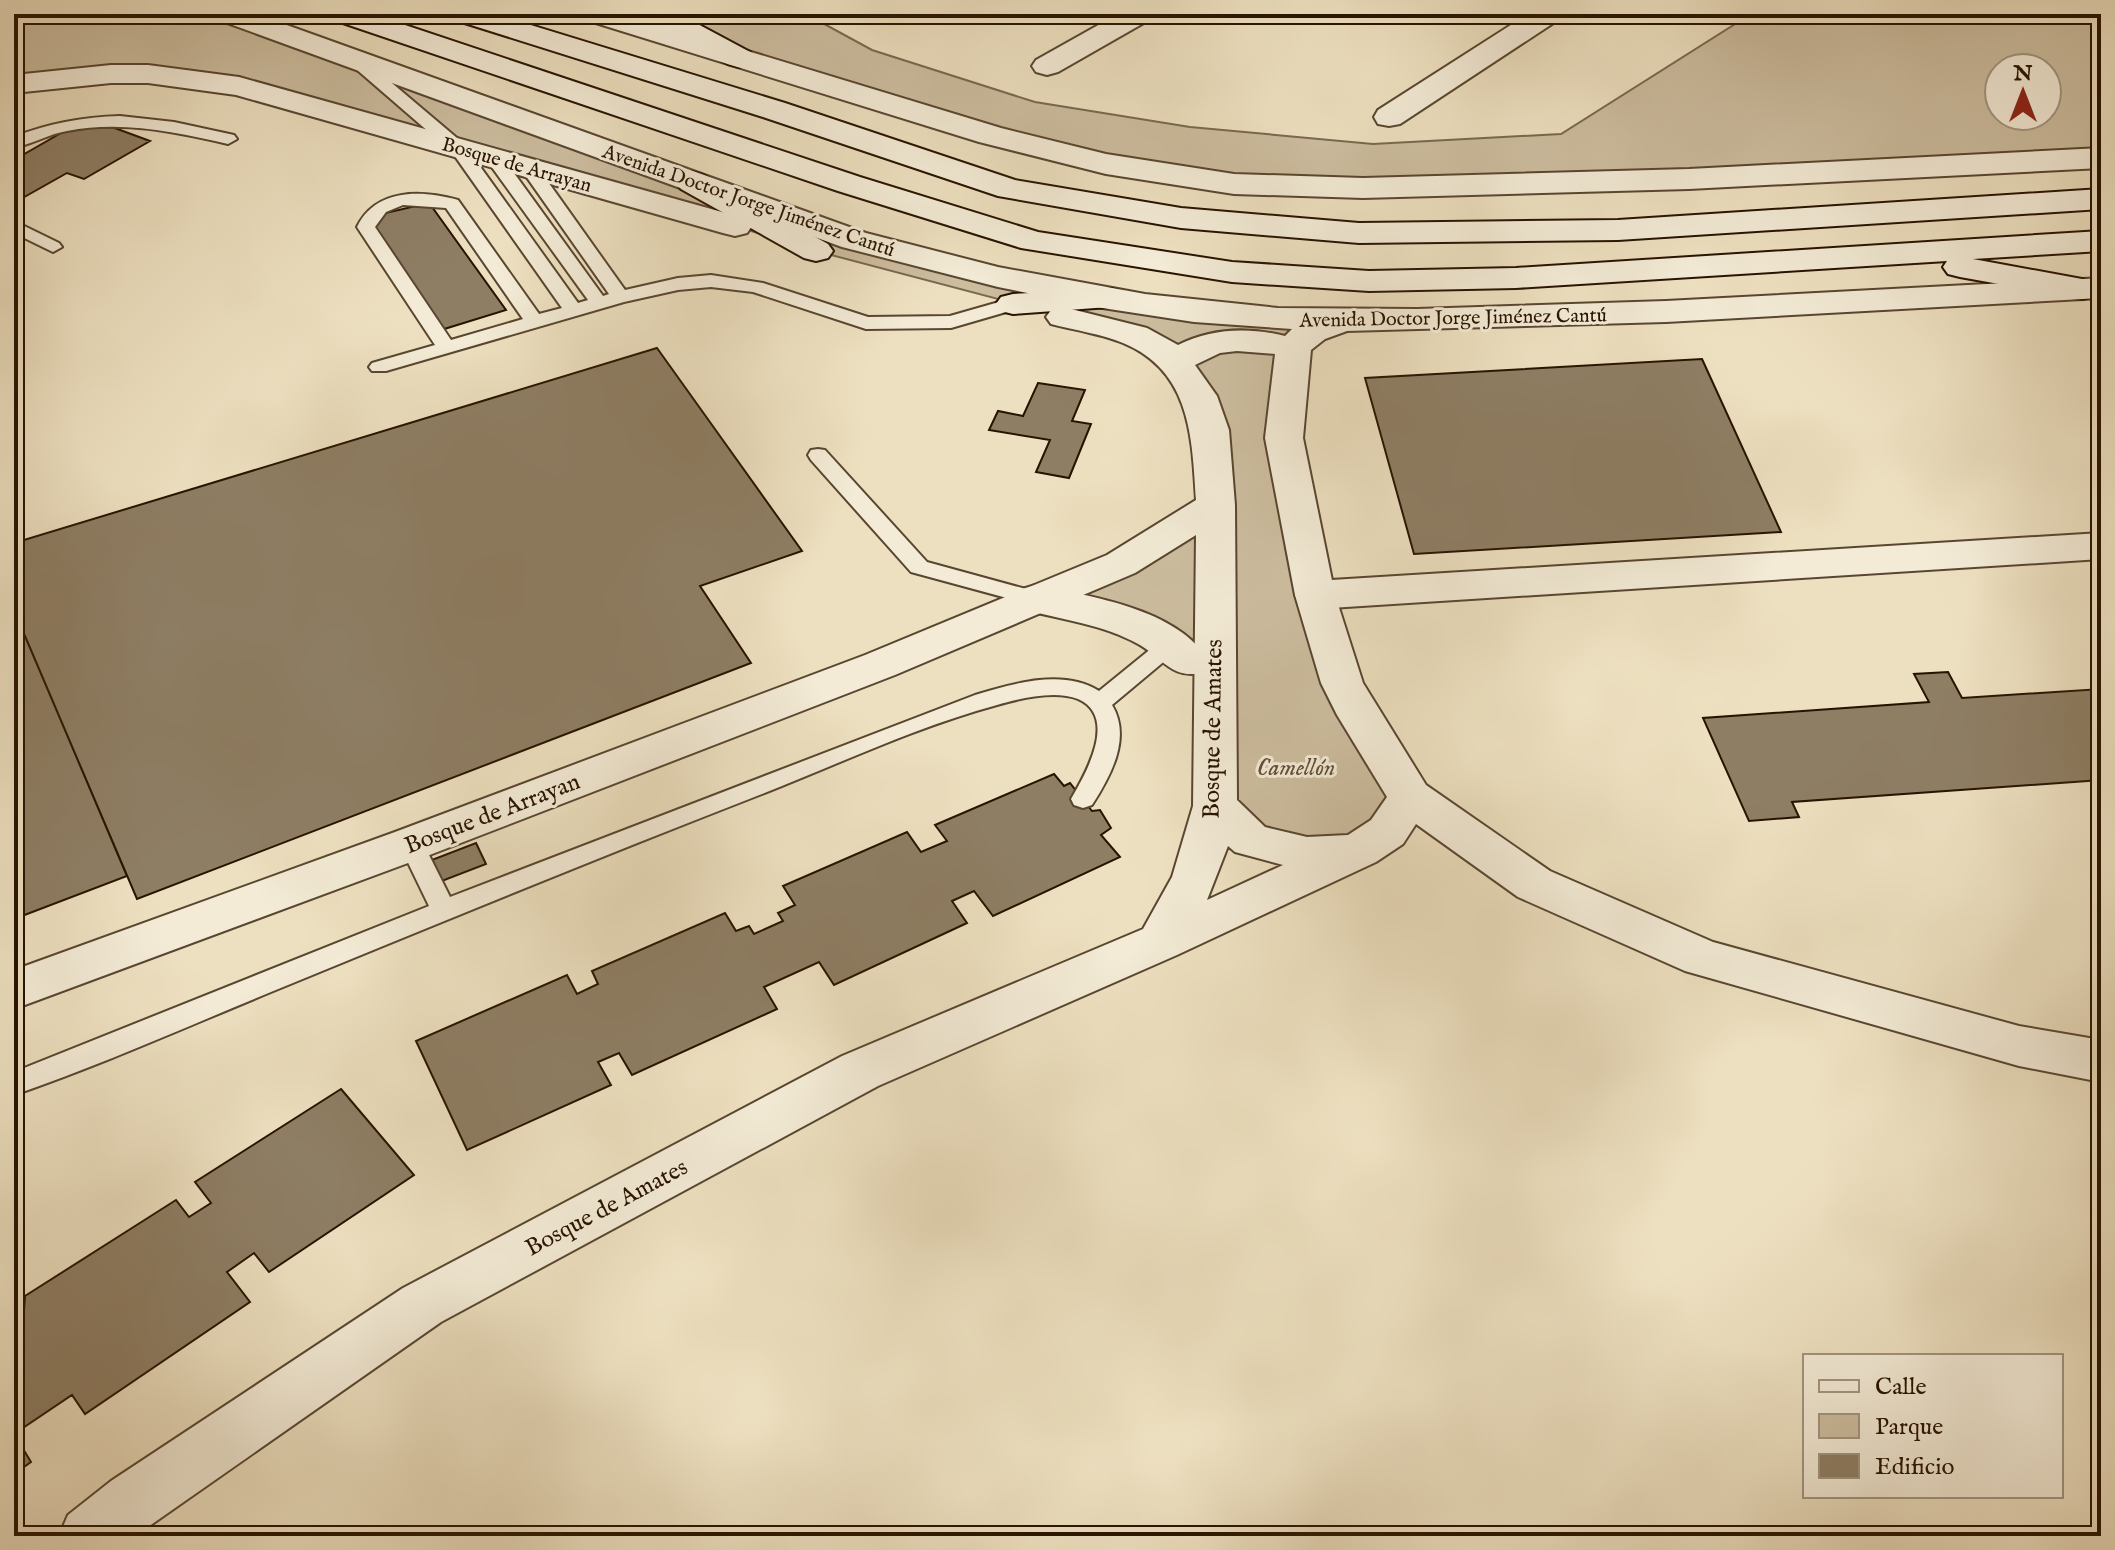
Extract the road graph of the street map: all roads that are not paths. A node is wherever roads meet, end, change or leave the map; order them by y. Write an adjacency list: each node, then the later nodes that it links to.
1 (229, 14): 9 (street, Avenida Doctor Jorge Jiménez Cantú)
2 (344, 14): 25 (street, Avenida Doctor Jorge Jiménez Cantú)
3 (465, 14): 20 (street)
4 (596, 14): 8 (street)
5 (657, 14): 8 (street)
6 (1139, 14): 10 (street)
7 (1548, 14): 12 (street)
8 (739, 58): 16 (street)
9 (354, 59): 15 (lane); 19 (street, Avenida Doctor Jorge Jiménez Cantú)
10 (1047, 66)
11 (14, 84): 15 (street, Bosque de Arrayan)
12 (1389, 117)
13 (228, 139): 14 (lane)
14 (14, 143)
15 (458, 148): 17 (street, Bosque de Arrayan); 31 (lane)
16 (2101, 158)
17 (495, 159): 18 (street, Bosque de Arrayan); 29 (lane)
18 (530, 169): 24 (street, Bosque de Arrayan); 27 (lane)
19 (692, 182): 24 (street); 28 (street, Avenida Doctor Jorge Jiménez Cantú)
20 (2101, 199)
21 (14, 226): 23 (lane)
22 (2101, 241): 25 (street, Avenida Doctor Jorge Jiménez Cantú)
23 (53, 247)
24 (816, 251): 30 (street, Bosque de Arrayan)
25 (1891, 254): 26 (street)
26 (2092, 289): 33 (street, Avenida Doctor Jorge Jiménez Cantú)
27 (620, 297): 29 (lane); 30 (lane)
28 (1111, 299): 30 (street); 33 (street, Avenida Doctor Jorge Jiménez Cantú)
29 (599, 303): 31 (lane)
30 (1013, 304): 36 (street, Bosque de Arrayan)
31 (573, 310): 32 (lane)
32 (535, 322): 34 (lane); 34 (lane)
33 (1338, 322): 35 (street)
34 (446, 347): 37 (lane)
35 (1293, 350): 36 (street); 41 (street)
36 (1176, 362): 39 (street, Bosque de Amates)
37 (379, 367)
38 (818, 455): 42 (lane)
39 (1216, 505): 42 (street, Bosque de Arrayan); 47 (street, Bosque de Amates)
40 (2101, 546): 41 (street)
41 (1315, 595): 45 (street)
42 (1036, 599): 43 (street); 48 (street, Bosque de Arrayan)
43 (1180, 653): 44 (lane)
44 (1099, 703): 46 (lane); 50 (lane)
45 (1410, 797): 49 (street, Bosque de Amates); 53 (street)
46 (1083, 799)
47 (1215, 806): 49 (street); 51 (street, Bosque de Amates)
48 (411, 844): 50 (lane); 52 (street, Bosque de Arrayan)
49 (1360, 850): 51 (street, Bosque de Amates)
50 (444, 910): 54 (lane)
51 (1160, 942): 55 (street, Bosque de Amates)
52 (14, 990)
53 (2101, 1061)
54 (14, 1084)
55 (89, 1536)

